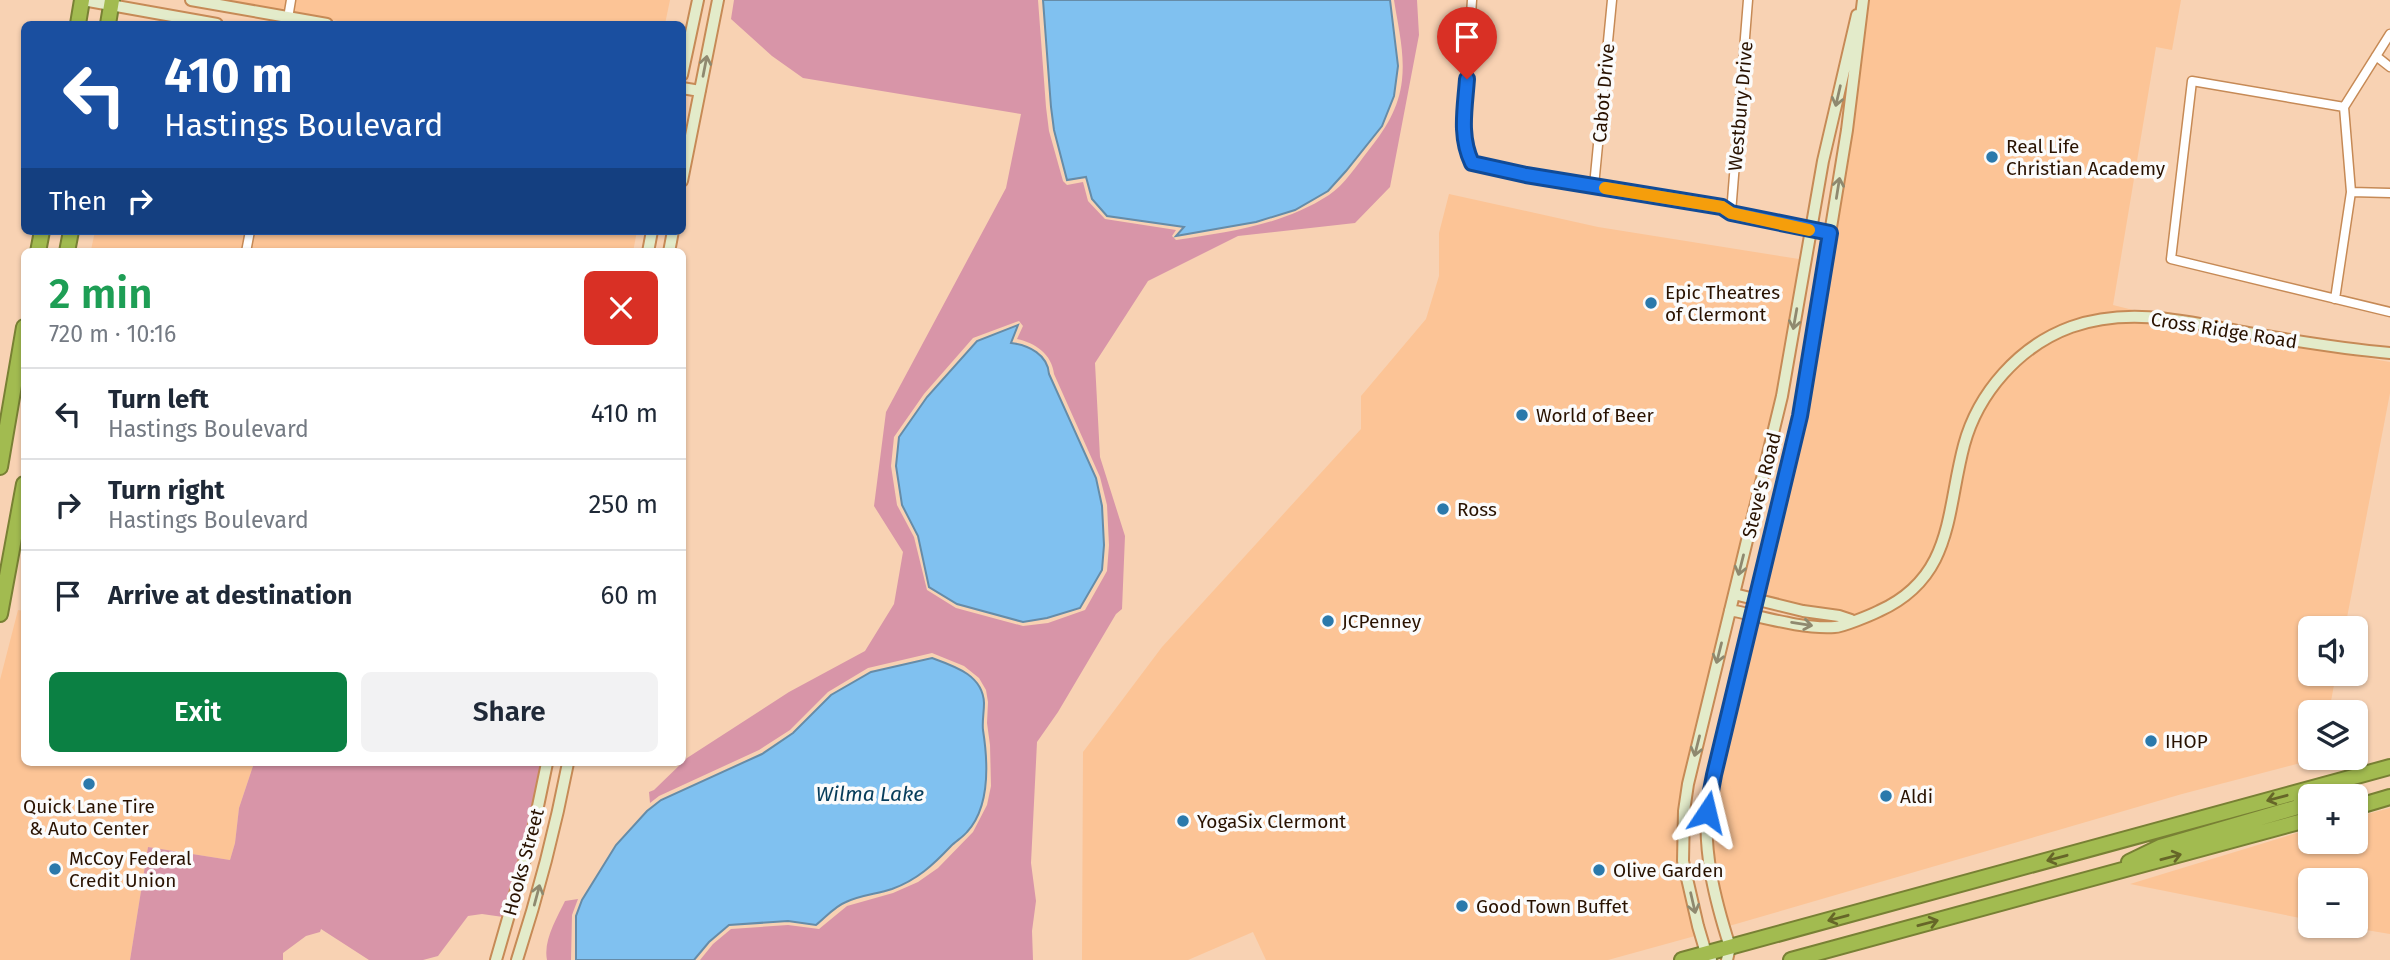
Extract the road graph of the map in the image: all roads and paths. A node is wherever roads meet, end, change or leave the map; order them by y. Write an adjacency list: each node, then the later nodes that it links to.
1 (83, 0): 9 (street); 11 (highway)
2 (191, 0): 14 (street)
3 (291, 0): 14 (street)
4 (698, 0): 16 (street)
5 (719, 0): 20 (street, one-way to 5)
6 (1472, 0): 25 (street)
7 (1612, 0): 25 (street, Cabot Drive)
8 (1748, 0): 28 (street, Westbury Drive)
9 (112, 3): 12 (highway); 13 (street)
10 (1862, 3): 29 (street, Steve's Road, one-way to 29); 30 (street, Steve's Road, one-way to 10)
11 (79, 21)
12 (109, 21)
13 (202, 21)
14 (287, 21)
15 (2390, 34): 17 (street)
16 (686, 56)
17 (2376, 56): 18 (street); 21 (street)
18 (2390, 67)
19 (686, 89): 20 (street)
20 (700, 91): 23 (street)
21 (2344, 107): 26 (street); 31 (street)
22 (686, 110): 23 (street)
23 (696, 111): 24 (street)
24 (686, 161)
25 (1594, 186): 28 (street)
26 (2351, 192): 27 (street); 31 (street)
27 (2390, 193)
28 (1731, 213): 29 (street)
29 (1811, 230): 30 (street); 37 (street, Steve's Road, one-way to 37)
30 (1830, 233): 38 (street, Steve's Road)
31 (2335, 299): 32 (street)
32 (2390, 312)
33 (21, 344): 35 (highway)
34 (2390, 353): 42 (street, Cross Ridge Road)
35 (0, 467)
36 (21, 500): 40 (highway)
37 (1734, 594): 38 (street); 39 (street, Steve's Road)
38 (1756, 599): 41 (street, Steve's Road); 42 (street)
39 (1730, 610): 41 (street, Cross Ridge Road); 54 (street, Steve's Road, one-way to 54)
40 (0, 614)
41 (1753, 615): 42 (street, Cross Ridge Road, one-way to 42); 53 (street, Steve's Road)
42 (1851, 621)
43 (546, 766): 55 (street, Hooks Street)
44 (567, 766): 56 (street, Hooks Street, one-way to 44)
45 (2390, 767): 46 (highway)
46 (2329, 784)
47 (2298, 793): 53 (highway, one-way to 53)
48 (2390, 797): 49 (highway)
49 (2368, 803)
50 (2298, 807): 52 (highway)
51 (2298, 822): 52 (highway, one-way to 51)
52 (2100, 877): 58 (highway, one-way to 52)
53 (1729, 953): 54 (highway)
54 (1709, 957): 57 (highway)
55 (496, 960)
56 (517, 960)
57 (1682, 960)
58 (1791, 960)

